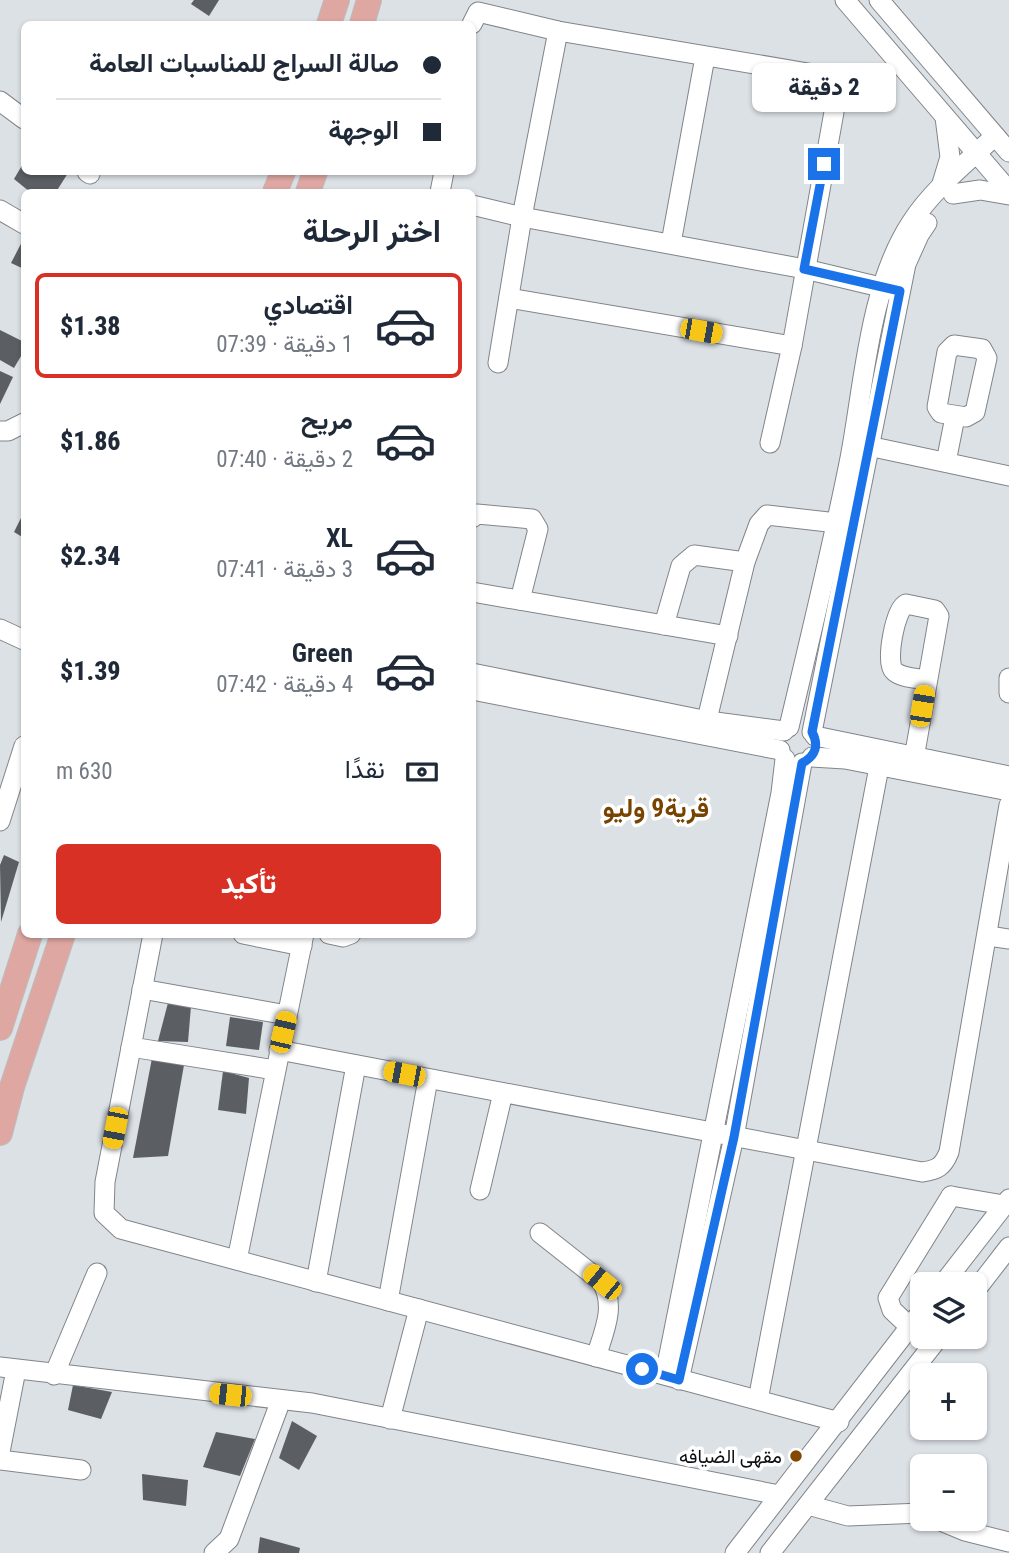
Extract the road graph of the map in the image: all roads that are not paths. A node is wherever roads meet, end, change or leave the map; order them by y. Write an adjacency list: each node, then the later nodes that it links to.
1 (337, 0): 5 (main road)
2 (369, 0): 6 (main road)
3 (845, 0): 11 (street)
4 (879, 0): 13 (street)
5 (331, 21)
6 (363, 21)
7 (474, 21): 8 (street)
8 (558, 31): 9 (street); 19 (street)
9 (705, 57): 21 (street); 22 (street)
10 (0, 101): 12 (street)
11 (945, 116): 14 (street); 15 (street)
12 (21, 117)
13 (1003, 144): 14 (street)
14 (981, 158): 15 (street); 16 (street)
15 (947, 191): 16 (street); 23 (street)
16 (1009, 193)
17 (476, 206): 19 (street)
18 (0, 209): 20 (street)
19 (522, 217): 21 (street); 24 (street)
20 (21, 222)
21 (671, 243): 22 (street)
22 (804, 269): 23 (street); 25 (street)
23 (892, 290): 31 (street)
24 (509, 298): 25 (street); 26 (street)
25 (792, 346): 30 (street)
26 (498, 363)
27 (955, 417): 32 (street)
28 (21, 424): 29 (street)
29 (0, 431)
30 (771, 443)
31 (862, 444): 32 (street); 35 (street); 49 (street)
32 (946, 462): 33 (street)
33 (1009, 476)
34 (476, 515): 38 (street)
35 (837, 523): 36 (street); 50 (street)
36 (745, 562): 39 (street); 41 (street)
37 (476, 593): 38 (street)
38 (520, 600): 39 (street)
39 (664, 625): 41 (street)
40 (0, 628): 42 (street)
41 (728, 636): 48 (street)
42 (21, 638)
43 (476, 674): 48 (street)
44 (1009, 678): 47 (street)
45 (926, 680): 52 (street)
46 (476, 691): 48 (street)
47 (1009, 693)
48 (706, 727): 50 (street)
49 (813, 734): 50 (street); 50 (street); 52 (street)
50 (792, 748): 53 (street); 75 (street)
51 (21, 755): 57 (street)
52 (914, 758): 54 (street)
53 (879, 767): 55 (street); 76 (street)
54 (1009, 776)
55 (1009, 791)
56 (1009, 805): 58 (street)
57 (0, 821)
58 (989, 936): 63 (street); 77 (street)
59 (29, 938): 67 (main road)
60 (62, 938): 74 (main road)
61 (152, 938): 65 (street)
62 (283, 938): 64 (street)
63 (1009, 939)
64 (303, 940): 66 (street)
65 (142, 989): 66 (street); 68 (street)
66 (287, 1015): 69 (street)
67 (0, 1028)
68 (131, 1047): 71 (street); 83 (street)
69 (279, 1050): 70 (street); 71 (street)
70 (356, 1065): 72 (street); 87 (street)
71 (275, 1070): 83 (street)
72 (428, 1079): 73 (street); 88 (street)
73 (503, 1093): 75 (street); 78 (street)
74 (0, 1133)
75 (724, 1135): 76 (street); 96 (street)
76 (805, 1152): 77 (street); 97 (street)
77 (936, 1170): 79 (street)
78 (480, 1190)
79 (951, 1196): 80 (street); 90 (street)
80 (1007, 1202): 85 (street)
81 (540, 1233): 93 (street)
82 (1009, 1247): 86 (street)
83 (237, 1260): 87 (street)
84 (97, 1272): 95 (street)
85 (952, 1272)
86 (987, 1275)
87 (316, 1282): 88 (street)
88 (388, 1301): 89 (street)
89 (419, 1309): 93 (street); 99 (street)
90 (910, 1317)
91 (910, 1327): 100 (street)
92 (930, 1349): 105 (street)
93 (596, 1357): 96 (street)
94 (8, 1368): 95 (street); 101 (street)
95 (54, 1375): 98 (street)
96 (672, 1378): 97 (street)
97 (758, 1400): 100 (street)
98 (281, 1401): 99 (street); 109 (street)
99 (390, 1419): 104 (street)
100 (839, 1422): 104 (street)
101 (0, 1452)
102 (0, 1460): 103 (street)
103 (81, 1470)
104 (779, 1495): 110 (street)
105 (808, 1505): 106 (street); 111 (street)
106 (910, 1513)
107 (965, 1531): 108 (street)
108 (1009, 1542)
109 (214, 1553)
110 (735, 1553)
111 (770, 1553)

